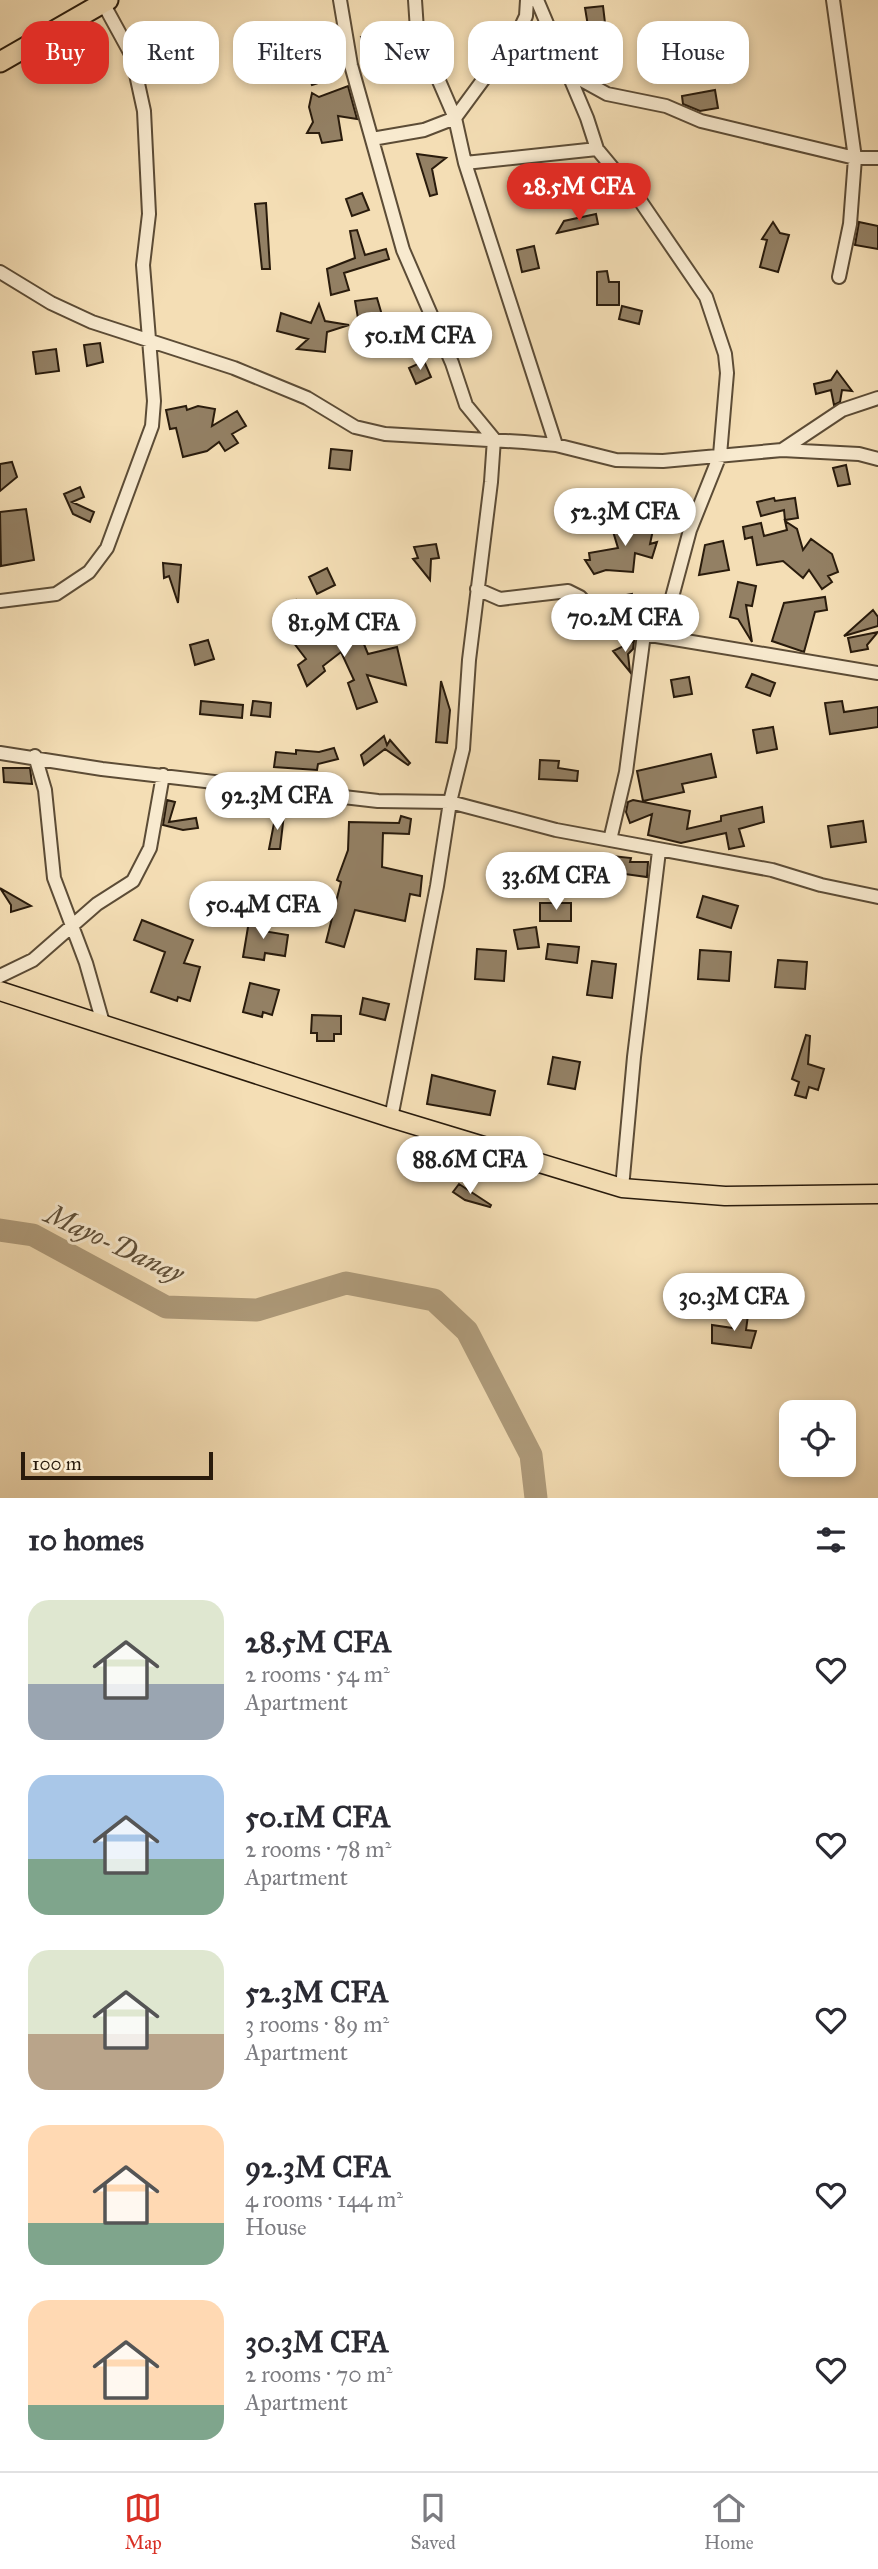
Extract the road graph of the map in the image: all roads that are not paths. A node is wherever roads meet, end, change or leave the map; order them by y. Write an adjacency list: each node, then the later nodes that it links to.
1 (340, 0): 12 (street)
2 (415, 0): 11 (street)
3 (527, 0): 11 (street)
4 (537, 0): 7 (street)
5 (833, 0): 14 (street)
6 (105, 1): 8 (highway); 19 (street)
7 (546, 21)
8 (0, 62)
9 (573, 84): 13 (street)
10 (589, 84): 14 (street)
11 (455, 118): 12 (street); 16 (street)
12 (372, 139): 21 (street)
13 (597, 149): 16 (street); 24 (street)
14 (855, 158): 15 (street); 18 (street)
15 (878, 158)
16 (465, 163): 22 (street)
17 (0, 272): 19 (street)
18 (839, 277)
19 (148, 339): 21 (street); 27 (street)
20 (878, 398): 23 (street)
21 (494, 439): 22 (street); 26 (street)
22 (556, 445): 24 (street)
23 (782, 450): 24 (street); 25 (street)
24 (720, 455): 28 (street)
25 (878, 459)
26 (477, 589): 28 (street); 33 (street)
27 (0, 601)
28 (644, 634): 29 (street); 34 (street)
29 (878, 673)
30 (0, 753): 31 (street)
31 (35, 756): 32 (street); 37 (street)
32 (163, 775): 33 (street); 37 (street)
33 (450, 802): 34 (street); 41 (street)
34 (610, 840): 35 (street)
35 (659, 851): 36 (street); 42 (street)
36 (878, 897)
37 (71, 928): 38 (street); 40 (street)
38 (0, 976)
39 (0, 991): 40 (main road)
40 (103, 1023): 41 (main road)
41 (391, 1118): 42 (main road)
42 (622, 1188): 43 (main road)
43 (878, 1194)

